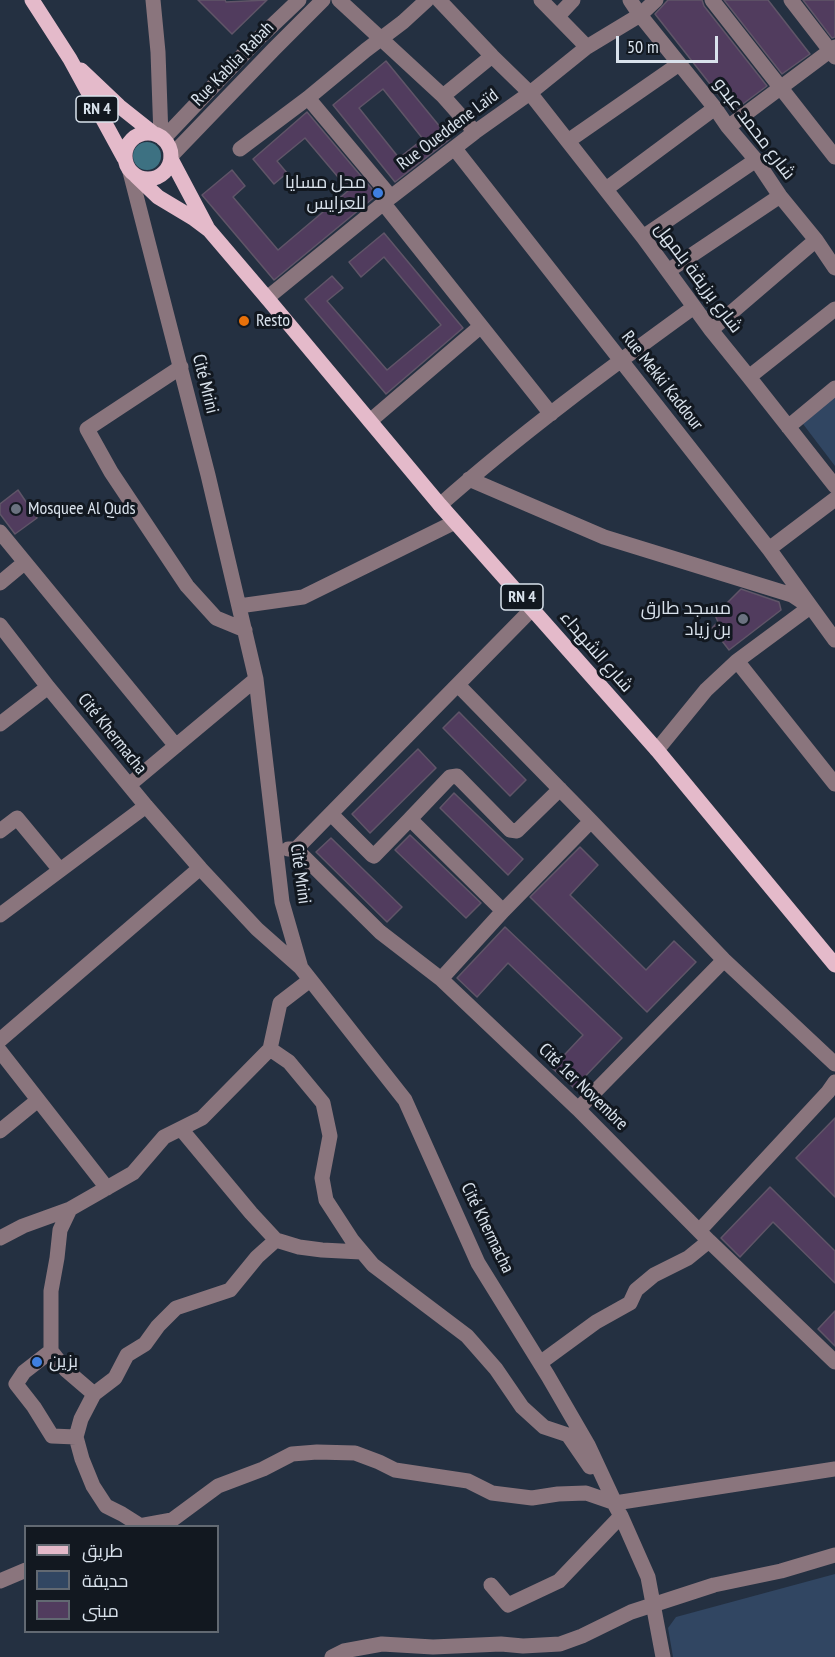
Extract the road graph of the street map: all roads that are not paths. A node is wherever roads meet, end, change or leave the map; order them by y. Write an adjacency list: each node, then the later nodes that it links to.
1 (33, 0): 22 (main road, RN 4)
2 (153, 0): 31 (street)
3 (299, 0): 16 (street, Rue Kablia Rabah)
4 (323, 0): 19 (street, Rue Kablia Rabah)
5 (339, 0): 17 (street)
6 (427, 0): 17 (street)
7 (439, 0): 21 (street, شارع برزيقة بلمهل)
8 (541, 0): 15 (street)
9 (573, 0): 15 (street)
10 (630, 0): 14 (street, شارع محمد عبدو)
11 (656, 0): 14 (street, Rue Oueddene Laïd)
12 (712, 0): 24 (street)
13 (791, 0): 20 (street)
14 (640, 15): 18 (street, Rue Oueddene Laïd); 23 (street, شارع محمد عبدو)
15 (558, 16): 18 (street)
16 (260, 38): 19 (street); 31 (street, Rue Kablia Rabah)
17 (381, 40): 26 (street); 27 (street)
18 (587, 47): 25 (street, Rue Oueddene Laïd)
19 (274, 49): 35 (street, Rue Kablia Rabah)
20 (833, 52): 24 (street)
21 (492, 56): 25 (street, شارع برزيقة بلمهل); 26 (street)
22 (70, 59): 31 (main road, RN 4); 38 (main road, RN 4)
23 (679, 64): 28 (street, شارع محمد عبدو); 32 (street)
24 (780, 88): 29 (street); 36 (street)
25 (530, 93): 30 (street, Rue Oueddene Laïd); 32 (street, شارع برزيقة بلمهل)
26 (443, 96): 30 (street)
27 (308, 98): 33 (street); 41 (street)
28 (715, 108): 29 (street, شارع محمد عبدو); 39 (street)
29 (728, 127): 37 (street, شارع محمد عبدو)
30 (476, 132): 34 (street, Rue Oueddene Laïd)
31 (159, 136): 35 (main road); 38 (main road)
32 (568, 141): 39 (street, شارع برزيقة بلمهل)
33 (240, 149)
34 (456, 149): 41 (street, Rue Oueddene Laïd); 52 (street, Rue Mekki Kaddour)
35 (171, 157): 38 (main road); 42 (main road)
36 (835, 157)
37 (756, 160): 40 (street, شارع محمد عبدو); 43 (street)
38 (130, 169): 42 (main road, RN 4); 53 (street, Cité Mrini)
39 (606, 189): 43 (street, شارع برزيقة بلمهل)
40 (780, 196): 44 (street, شارع محمد عبدو); 46 (street)
41 (388, 200): 47 (street, Rue Oueddene Laïd); 50 (street)
42 (209, 230): 47 (main road, شارع الشهداء / RN 4)
43 (644, 237): 46 (street, شارع برزيقة بلمهل)
44 (816, 240): 45 (street, شارع محمد عبدو); 51 (street)
45 (832, 258)
46 (668, 271): 48 (street, شارع برزيقة بلمهل)
47 (267, 298): 57 (main road, شارع الشهداء / RN 4)
48 (694, 307): 51 (street, شارع برزيقة بلمهل); 52 (street)
49 (835, 309): 54 (street)
50 (481, 326): 56 (street); 57 (street)
51 (711, 330): 54 (street, شارع برزيقة بلمهل)
52 (620, 361): 56 (street); 65 (street, Rue Mekki Kaddour)
53 (181, 368): 68 (street, Cité Mrini); 72 (street)
54 (750, 377): 58 (street, شارع برزيقة بلمهل)
55 (835, 388): 58 (street)
56 (551, 414): 59 (street)
57 (370, 421): 62 (main road, شارع الشهداء / RN 4)
58 (788, 427): 60 (street, شارع برزيقة بلمهل)
59 (470, 479): 62 (street); 69 (street)
60 (835, 486)
61 (835, 499): 65 (street)
62 (440, 505): 63 (main road, شارع الشهداء / RN 4)
63 (455, 522): 68 (street); 70 (main road, شارع الشهداء / RN 4)
64 (0, 532): 66 (street)
65 (769, 549): 69 (street, Rue Mekki Kaddour)
66 (24, 563): 67 (street); 79 (street)
67 (0, 583)
68 (239, 606): 72 (street, Cité Mrini)
69 (810, 607): 73 (street, Rue Mekki Kaddour); 74 (street)
70 (532, 609): 76 (street); 80 (main road, شارع الشهداء / RN 4)
71 (0, 625): 77 (street, Cité Khermacha)
72 (245, 630): 75 (street, Cité Mrini)
73 (835, 640)
74 (737, 661): 80 (street); 81 (street)
75 (256, 679): 79 (street); 90 (street, Cité Mrini)
76 (458, 685): 83 (street); 85 (street)
77 (48, 687): 78 (street); 82 (street, Cité Khermacha)
78 (0, 724)
79 (176, 746): 82 (street)
80 (657, 750): 96 (main road, شارع الشهداء / RN 4)
81 (835, 784)
82 (129, 785): 84 (street, Cité Khermacha)
83 (561, 789): 86 (street); 87 (street)
84 (146, 806): 91 (street, Cité Khermacha); 92 (street)
85 (331, 814): 86 (street); 89 (street)
86 (410, 819): 93 (street)
87 (591, 821): 93 (street); 95 (street)
88 (0, 831): 92 (street)
89 (296, 849): 90 (street); 98 (street, Cité 1er Novembre)
90 (276, 850): 97 (street, Cité Mrini)
91 (200, 868): 97 (street, Cité Khermacha); 99 (street)
92 (60, 870): 94 (street)
93 (503, 911): 98 (street)
94 (0, 915)
95 (724, 960): 102 (street); 105 (street)
96 (835, 965)
97 (305, 974): 100 (street); 116 (street, Cité Khermacha)
98 (441, 978): 105 (street, Cité 1er Novembre)
99 (0, 1040)
100 (270, 1049): 106 (street); 113 (street)
101 (0, 1051): 104 (street)
102 (835, 1064)
103 (835, 1082): 110 (street)
104 (38, 1100): 107 (street); 108 (street)
105 (578, 1109): 110 (street, Cité 1er Novembre)
106 (181, 1129): 108 (street); 112 (street)
107 (0, 1131)
108 (107, 1188): 109 (street)
109 (70, 1209): 111 (street); 114 (street)
110 (704, 1236): 115 (street, Cité 1er Novembre); 116 (street)
111 (0, 1238)
112 (276, 1240): 113 (street); 117 (street)
113 (361, 1252): 120 (street)
114 (51, 1351): 117 (street); 118 (street)
115 (835, 1362)
116 (540, 1363): 120 (street, Cité Khermacha)
117 (94, 1394): 118 (street)
118 (76, 1437): 121 (street)
119 (835, 1469): 120 (street)
120 (618, 1510): 122 (street); 126 (street); 127 (street)
121 (138, 1525)
122 (145, 1525)
123 (835, 1555): 127 (street)
124 (24, 1571): 125 (street)
125 (0, 1581)
126 (491, 1585)
127 (654, 1605): 128 (street); 129 (street)
128 (332, 1657)
129 (663, 1657)

